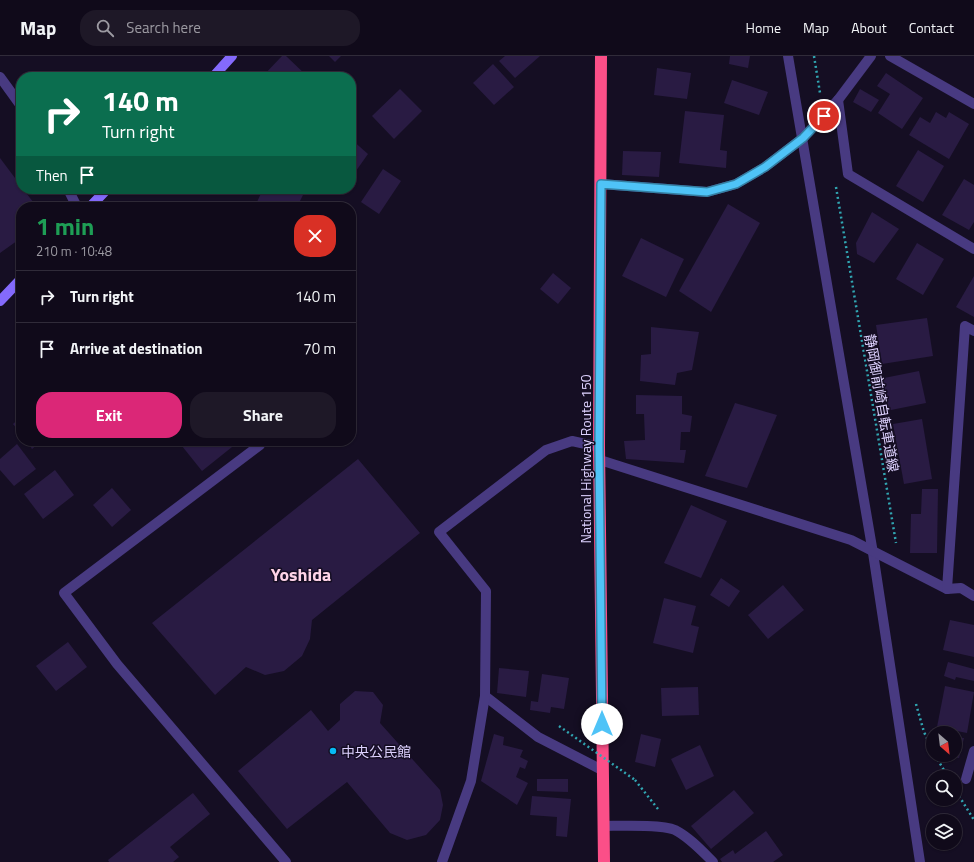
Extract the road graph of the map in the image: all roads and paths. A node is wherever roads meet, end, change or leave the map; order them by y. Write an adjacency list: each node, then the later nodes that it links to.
1 (232, 56): 7 (street)
2 (601, 56): 14 (highway, National Highway Route 150)
3 (788, 56): 13 (street)
4 (814, 56): 12 (path)
5 (871, 56): 10 (street)
6 (890, 56): 11 (street)
7 (218, 72)
8 (0, 77): 9 (street)
9 (16, 99)
10 (838, 100): 12 (street); 18 (street)
11 (974, 104)
12 (824, 116): 13 (street)
13 (803, 138): 14 (street); 25 (street)
14 (601, 184): 23 (highway, National Highway Route 150)
15 (836, 186): 26 (path, 静岡御前崎自転車道線)
16 (102, 194): 17 (street)
17 (95, 202)
18 (974, 250)
19 (16, 284): 20 (street)
20 (0, 301)
21 (974, 331): 27 (street)
22 (260, 446): 40 (street)
23 (599, 447): 24 (highway, National Highway Route 150); 29 (street)
24 (600, 460): 25 (street); 34 (highway, National Highway Route 150)
25 (874, 553): 26 (street); 44 (street)
26 (897, 564): 27 (street)
27 (947, 589): 28 (street)
28 (974, 596)
29 (485, 696): 34 (street); 41 (street)
30 (915, 696): 32 (path)
31 (558, 726): 39 (path, bridge)
32 (926, 736)
33 (974, 751): 35 (street)
34 (602, 770): 38 (highway, National Highway Route 150)
35 (966, 779)
36 (962, 800): 37 (path)
37 (974, 820)
38 (603, 826): 39 (street); 42 (highway, National Highway Route 150)
39 (674, 830): 43 (street)
40 (286, 862)
41 (442, 862)
42 (604, 862)
43 (713, 862)
44 (920, 862)

